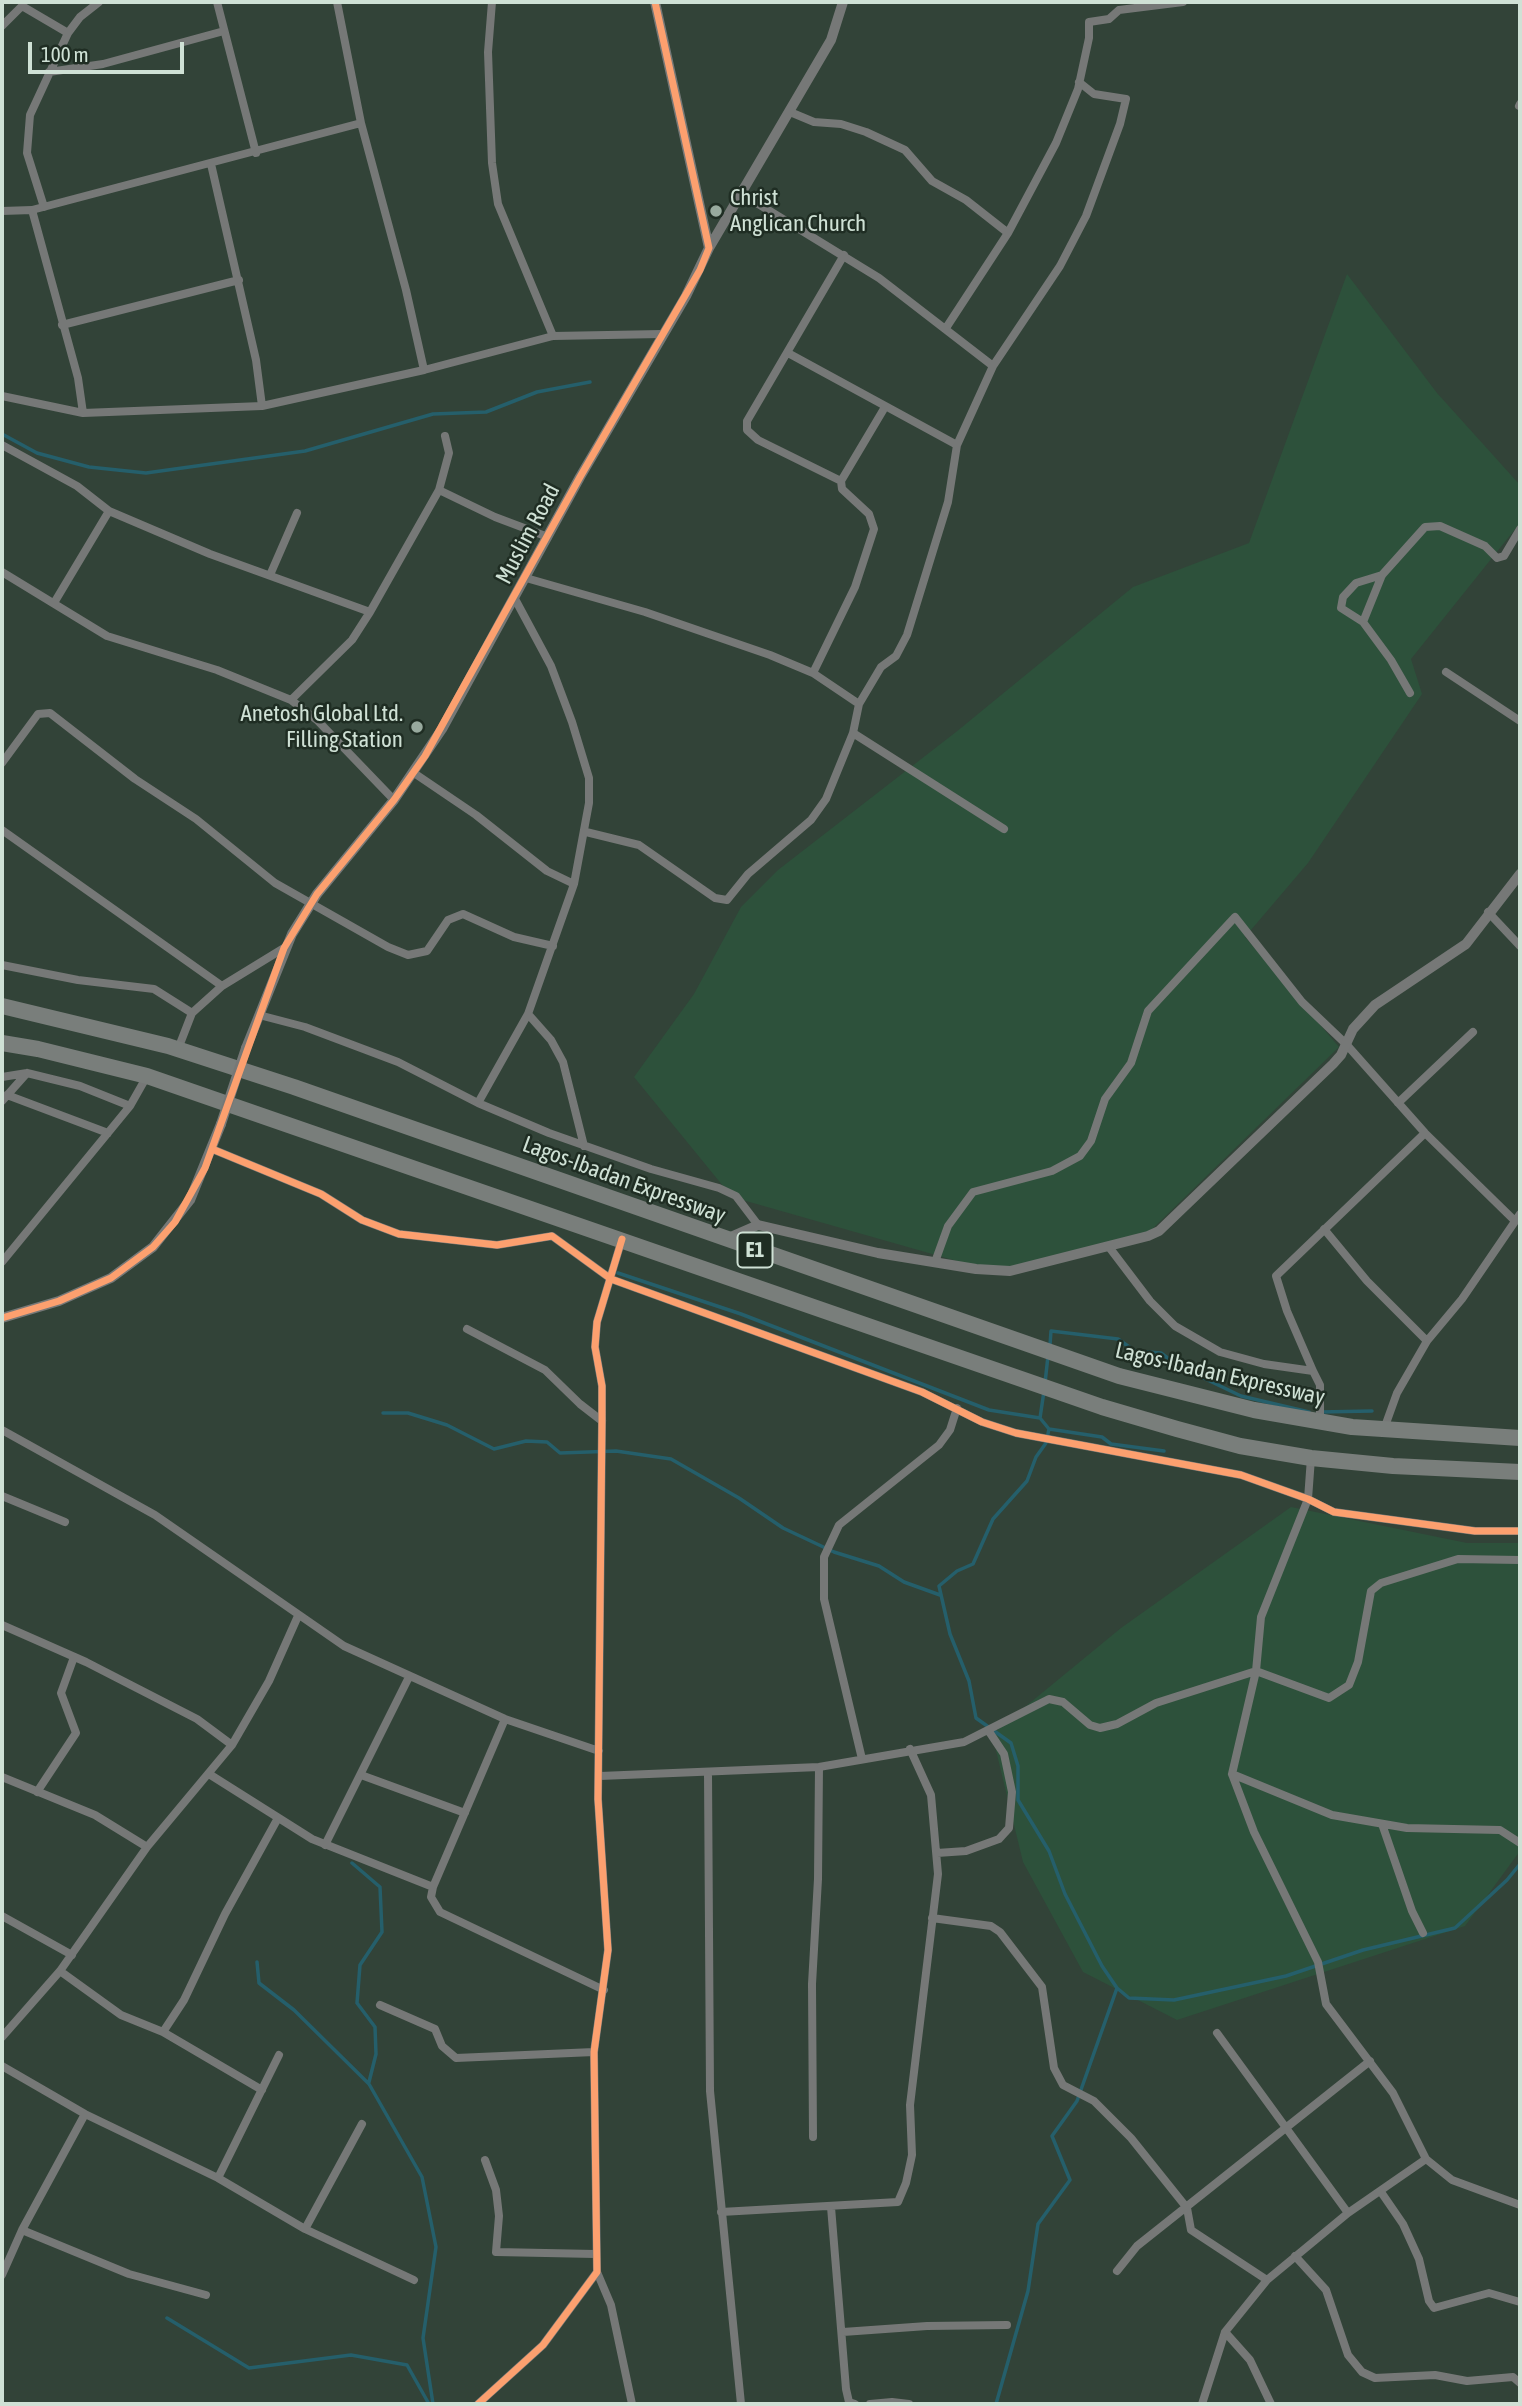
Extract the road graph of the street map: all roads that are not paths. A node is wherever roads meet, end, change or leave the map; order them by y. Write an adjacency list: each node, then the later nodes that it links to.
1 (99, 2): 10 (street)
2 (217, 2): 9 (street)
3 (337, 2): 14 (street)
4 (492, 2): 28 (street)
5 (655, 2): 22 (street)
6 (843, 2): 13 (street, Muslim Road)
7 (1183, 2): 12 (street)
8 (2, 26): 10 (street)
9 (224, 31): 11 (street); 15 (street)
10 (68, 33): 11 (street)
11 (49, 72): 18 (street)
12 (1079, 82): 21 (street); 30 (street)
13 (790, 112): 17 (street, Muslim Road); 21 (street)
14 (361, 123): 15 (street); 31 (street)
15 (256, 153): 16 (street)
16 (211, 164): 18 (street); 24 (street)
17 (742, 194): 22 (street, Muslim Road); 23 (street)
18 (44, 206): 19 (street)
19 (32, 210): 20 (street); 25 (street)
20 (2, 211)
21 (1009, 233): 26 (street)
22 (709, 248): 27 (street, Muslim Road)
23 (844, 255): 26 (street); 29 (street)
24 (239, 280): 25 (street); 33 (street)
25 (62, 325): 35 (street)
26 (946, 328): 30 (street)
27 (662, 334): 28 (street); 44 (street, Muslim Road)
28 (553, 336): 31 (street)
29 (788, 353): 34 (street); 39 (street)
30 (993, 366): 38 (street)
31 (424, 370): 33 (street)
32 (2, 397): 35 (street)
33 (262, 406): 35 (street)
34 (885, 407): 38 (street); 39 (street)
35 (83, 413)
36 (445, 436): 40 (street)
37 (2, 445): 41 (street)
38 (957, 445): 58 (street)
39 (841, 481): 55 (street)
40 (439, 490): 44 (street); 52 (street)
41 (109, 511): 46 (street); 51 (street)
42 (297, 513): 46 (street)
43 (1520, 529): 47 (street)
44 (548, 537): 48 (street, Muslim Road)
45 (5, 574): 49 (street); 51 (street)
46 (270, 575): 52 (street)
47 (1382, 575): 53 (street); 53 (street)
48 (526, 578): 50 (street, Muslim Road); 55 (street)
49 (2, 586)
50 (515, 599): 62 (street, Muslim Road); 66 (street)
51 (54, 603): 57 (street)
52 (370, 612): 57 (street)
53 (1363, 622): 56 (street)
54 (1446, 672): 59 (street)
55 (813, 673): 58 (street)
56 (1410, 693)
57 (291, 700): 63 (street)
58 (859, 704): 60 (street)
59 (1520, 721)
60 (853, 733): 64 (street); 66 (street)
61 (2, 763): 69 (street)
62 (414, 774): 63 (street, Muslim Road); 68 (street)
63 (394, 800): 69 (street, Muslim Road)
64 (1004, 829)
65 (2, 830): 75 (street)
66 (586, 832): 68 (street)
67 (1520, 874): 70 (street)
68 (574, 884): 71 (street)
69 (310, 904): 71 (street); 73 (street, Muslim Road)
70 (1488, 912): 72 (street); 82 (street)
71 (553, 946): 78 (street)
72 (1520, 946)
73 (284, 947): 75 (street); 79 (street, Muslim Road)
74 (2, 965): 77 (street)
75 (222, 986): 77 (street)
76 (2, 1006): 83 (highway, Lagos-Ibadan Expressway / E1)
77 (192, 1013): 83 (street)
78 (528, 1014): 89 (street); 93 (street)
79 (259, 1015): 89 (street); 94 (street, Muslim Road, bridge)
80 (1473, 1032): 88 (street)
81 (2, 1043): 85 (highway, E1)
82 (1346, 1044): 88 (street); 100 (street); 102 (street)
83 (178, 1049): 99 (highway, Lagos-Ibadan Expressway / E1)
84 (27, 1073): 86 (street); 87 (street); 90 (street)
85 (146, 1076): 90 (street); 98 (highway, E1)
86 (2, 1077)
87 (4, 1098): 91 (street)
88 (1398, 1102): 92 (street)
89 (478, 1103): 93 (street)
90 (130, 1106): 91 (street)
91 (108, 1133): 101 (street)
92 (1425, 1133): 95 (street); 97 (street)
93 (584, 1146): 96 (street)
94 (212, 1149): 103 (street); 104 (street, Muslim Road)
95 (1517, 1218): 106 (street)
96 (758, 1224): 99 (street); 102 (street)
97 (1324, 1229): 106 (street); 107 (street)
98 (622, 1239): 103 (street); 114 (highway, E1)
99 (725, 1240): 110 (highway, Lagos-Ibadan Expressway / E1)
100 (1109, 1247): 102 (street); 107 (street)
101 (2, 1262)
102 (935, 1262)
103 (611, 1279): 108 (street); 109 (street)
104 (2, 1318)
105 (467, 1329): 109 (street)
106 (1427, 1340): 112 (street)
107 (1312, 1371): 110 (street)
108 (957, 1408): 117 (street); 131 (street)
109 (602, 1421): 130 (street)
110 (1320, 1421): 112 (highway, Lagos-Ibadan Expressway / E1)
111 (2, 1430): 121 (street)
112 (1384, 1430): 113 (highway, Lagos-Ibadan Expressway / E1)
113 (1520, 1438)
114 (1311, 1458): 115 (highway, E1); 117 (street)
115 (1520, 1472)
116 (2, 1496): 118 (street)
117 (1308, 1499): 119 (street); 124 (street)
118 (65, 1522)
119 (1520, 1531)
120 (1520, 1560): 124 (street)
121 (298, 1616): 125 (street); 128 (street)
122 (2, 1625): 123 (street)
123 (74, 1657): 128 (street); 139 (street)
124 (1256, 1671): 127 (street); 136 (street)
125 (409, 1677): 126 (street); 135 (street)
126 (505, 1719): 130 (street); 140 (street)
127 (988, 1730): 129 (street); 146 (street)
128 (232, 1745): 134 (street)
129 (910, 1749): 131 (street); 146 (street)
130 (599, 1751): 137 (street)
131 (862, 1759): 132 (street)
132 (819, 1767): 133 (street); 166 (street)
133 (708, 1773): 137 (street); 174 (street)
134 (209, 1774): 141 (street); 145 (street)
135 (362, 1774): 140 (street); 144 (street)
136 (1232, 1774): 142 (street); 160 (street)
137 (600, 1776): 153 (street)
138 (2, 1777): 139 (street)
139 (37, 1793): 145 (street)
140 (465, 1813): 147 (street)
141 (278, 1818): 144 (street); 155 (street)
142 (1382, 1824): 143 (street); 150 (street)
143 (1520, 1843)
144 (325, 1845): 147 (street)
145 (147, 1847): 151 (street)
146 (937, 1853): 149 (street)
147 (433, 1887): 153 (street)
148 (2, 1916): 151 (street)
149 (932, 1918): 172 (street); 173 (street)
150 (1423, 1933)
151 (72, 1955): 152 (street)
152 (60, 1971): 155 (street); 157 (street)
153 (604, 1990): 158 (street)
154 (380, 2005): 158 (street)
155 (163, 2032): 162 (street)
156 (1217, 2034): 165 (street)
157 (2, 2037)
158 (594, 2052): 178 (street)
159 (279, 2055): 162 (street)
160 (1370, 2061): 165 (street); 167 (street)
161 (2, 2066): 163 (street)
162 (262, 2090): 169 (street)
163 (85, 2113): 169 (street); 177 (street)
164 (362, 2124): 176 (street)
165 (1284, 2128): 173 (street); 175 (street)
166 (813, 2137)
167 (1426, 2159): 170 (street); 171 (street)
168 (485, 2160): 178 (street)
169 (218, 2178): 176 (street)
170 (1381, 2192): 175 (street); 186 (street)
171 (1519, 2201)
172 (831, 2207): 174 (street); 188 (street)
173 (1187, 2208): 180 (street); 184 (street)
174 (721, 2212): 194 (street)
175 (1348, 2213): 179 (street)
176 (306, 2229): 183 (street)
177 (22, 2230): 182 (street); 185 (street)
178 (595, 2254): 181 (street)
179 (1294, 2256): 184 (street); 190 (street)
180 (1117, 2271)
181 (597, 2272): 192 (street); 193 (street)
182 (2, 2274)
183 (414, 2280)
184 (1267, 2280): 189 (street)
185 (206, 2295)
186 (1520, 2302)
187 (1007, 2325): 188 (street)
188 (843, 2332): 195 (street)
189 (1224, 2332): 198 (street); 199 (street)
190 (1520, 2383)
191 (891, 2403): 196 (street); 197 (street)
192 (478, 2404)
193 (632, 2404)
194 (741, 2404)
195 (855, 2404)
196 (870, 2404)
197 (909, 2404)
198 (1202, 2404)
199 (1271, 2404)

